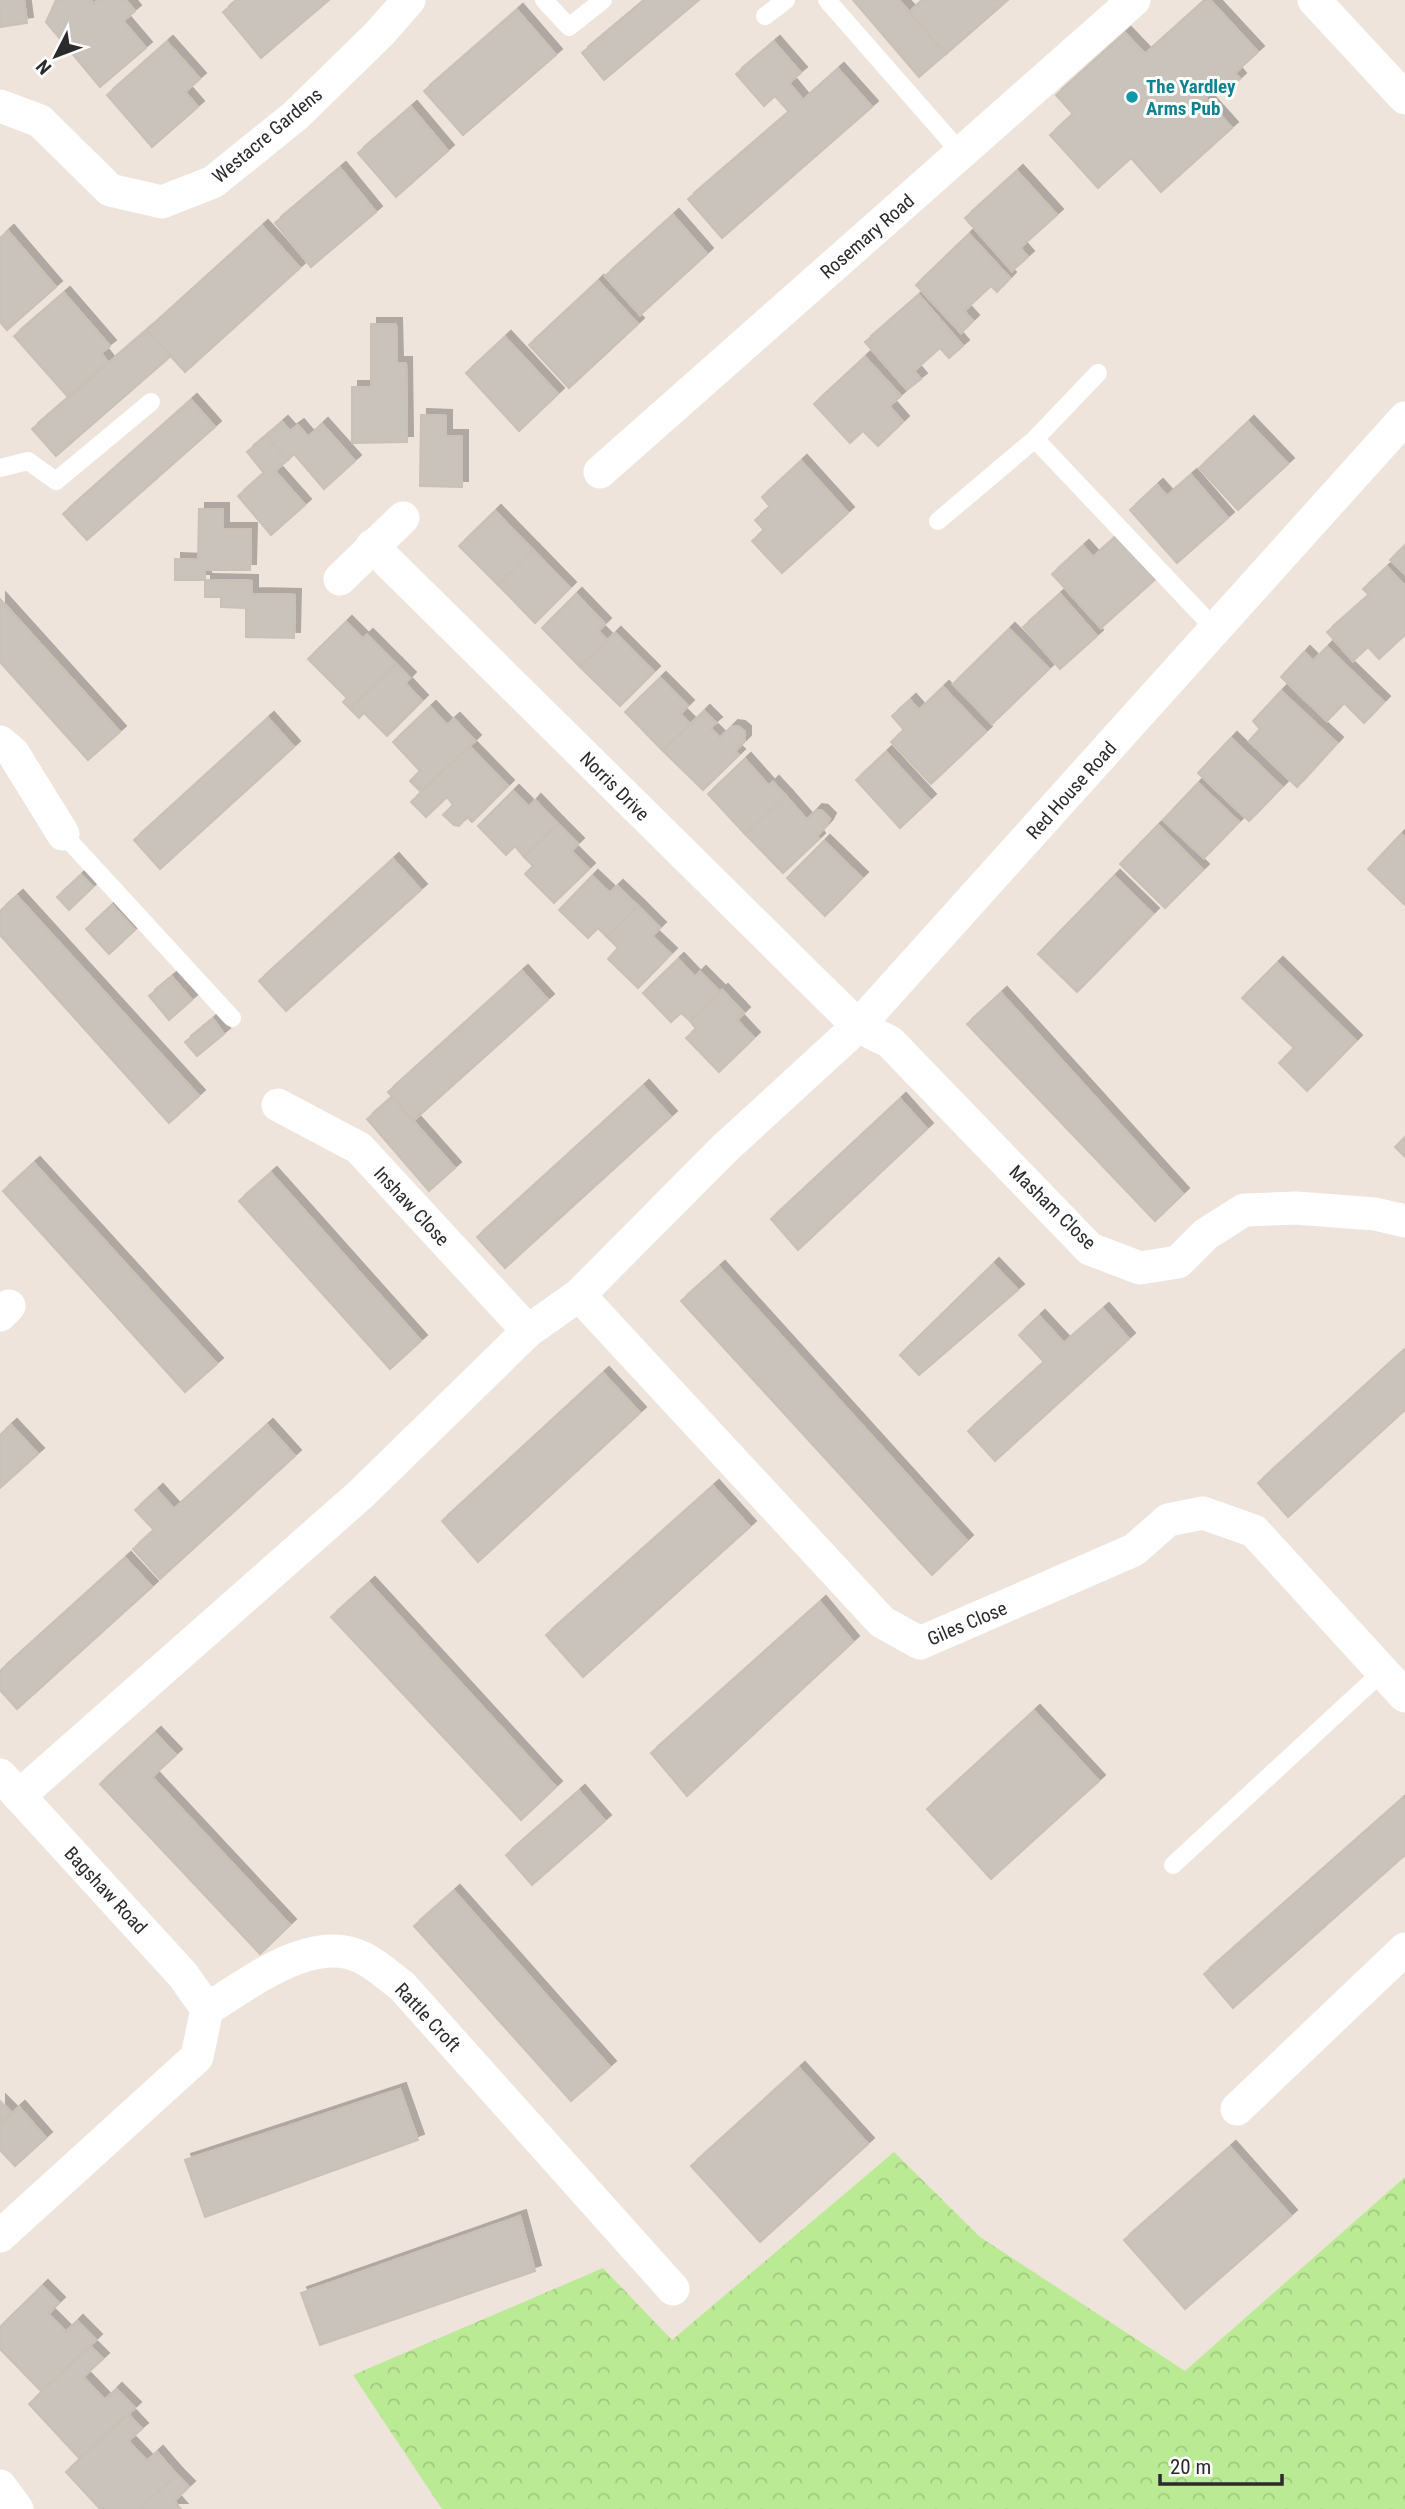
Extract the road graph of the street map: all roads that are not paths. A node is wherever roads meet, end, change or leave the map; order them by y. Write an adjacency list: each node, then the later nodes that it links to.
1 (408, 0): 10 (street, Westacre Gardens)
2 (544, 0): 3 (lane)
3 (603, 0)
4 (786, 0): 8 (lane)
5 (827, 0): 11 (lane)
6 (1134, 0): 11 (street, Rosemary Road)
7 (1314, 0): 9 (street)
8 (765, 16)
9 (1405, 98)
10 (0, 106)
11 (961, 153): 17 (street, Rosemary Road)
12 (1098, 373): 15 (lane)
13 (151, 402): 16 (lane)
14 (1405, 418): 22 (street, Red House Road)
15 (1035, 439): 19 (lane); 22 (lane)
16 (0, 468)
17 (600, 471)
18 (403, 518): 20 (street)
19 (937, 521)
20 (372, 546): 21 (street); 26 (street, Norris Drive)
21 (340, 579)
22 (1215, 629): 26 (street, Red House Road)
23 (0, 742): 24 (street)
24 (63, 834): 25 (lane)
25 (232, 1018)
26 (858, 1026): 28 (street, Masham Close); 29 (street, Red House Road)
27 (278, 1105): 30 (street, Inshaw Close)
28 (1405, 1221)
29 (579, 1295): 30 (street, Red House Road); 31 (street, Giles Close)
30 (528, 1331): 33 (street, Red House Road)
31 (1382, 1672): 32 (street, Giles Close); 34 (lane)
32 (1405, 1696)
33 (9, 1786): 36 (street, Bagshaw Road)
34 (1173, 1866)
35 (1405, 1949): 37 (street)
36 (207, 2009): 38 (street); 39 (street, Rattle Croft)
37 (1237, 2109)
38 (0, 2236)
39 (673, 2289)
40 (0, 2487): 41 (street)
41 (17, 2509)

